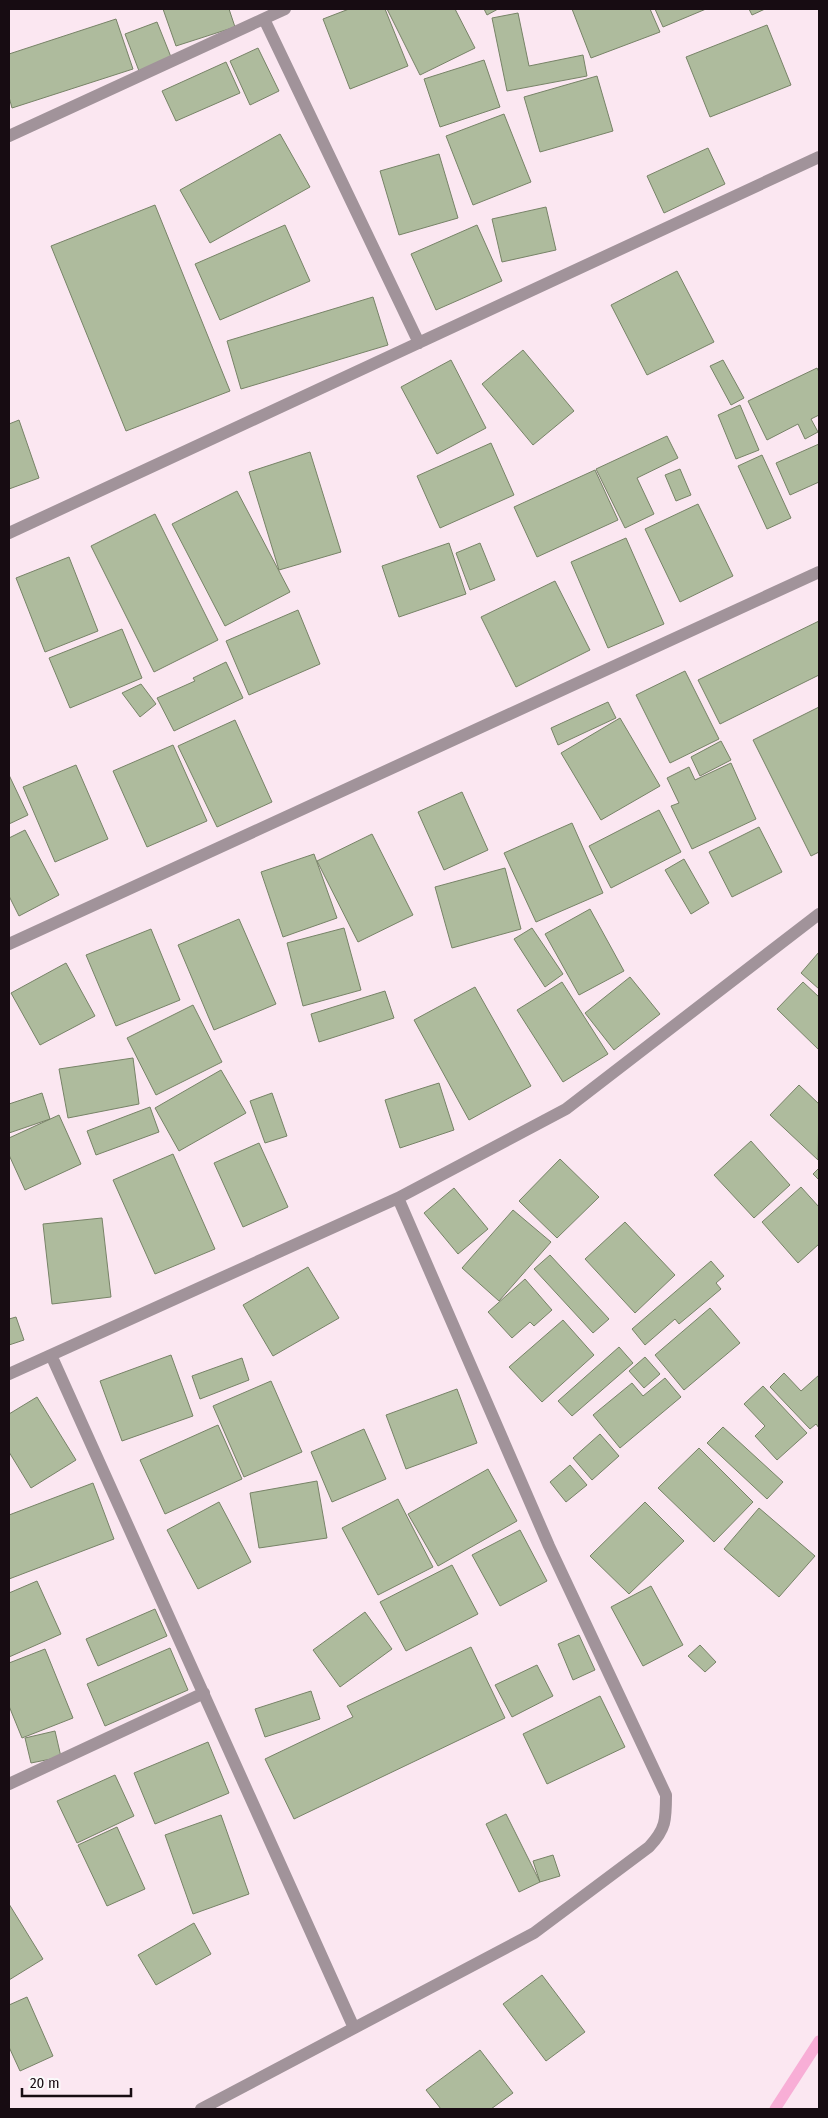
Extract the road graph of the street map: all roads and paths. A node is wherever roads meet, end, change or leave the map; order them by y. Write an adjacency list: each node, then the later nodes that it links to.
1 (285, 9): 2 (street)
2 (264, 19): 3 (street); 5 (street)
3 (9, 136)
4 (819, 157): 5 (street)
5 (420, 343): 6 (street)
6 (9, 533)
7 (819, 572): 9 (street)
8 (819, 914): 10 (street)
9 (9, 944)
10 (398, 1198): 11 (street); 15 (street)
11 (51, 1355): 12 (street); 13 (street)
12 (9, 1374)
13 (204, 1693): 14 (street); 15 (street)
14 (9, 1784)
15 (354, 2028): 16 (street)
16 (201, 2109)

